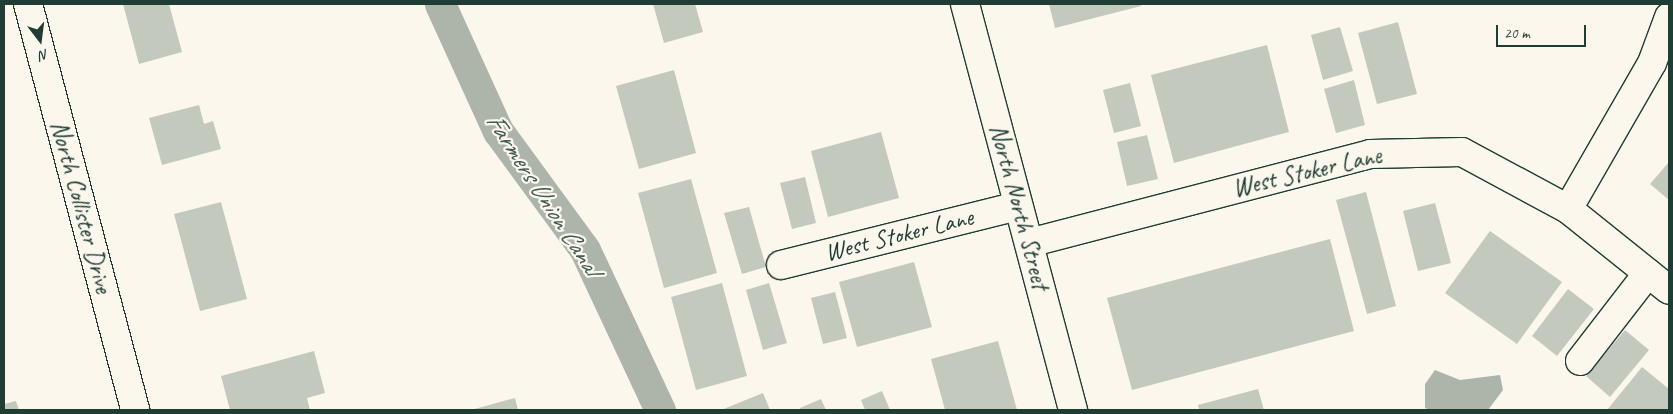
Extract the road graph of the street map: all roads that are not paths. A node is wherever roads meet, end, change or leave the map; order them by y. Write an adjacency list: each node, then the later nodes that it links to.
1 (28, 4): 11 (street, North Collister Drive)
2 (965, 4): 4 (street, North North Street)
3 (1669, 17): 5 (street)
4 (1018, 206): 6 (street, North North Street); 7 (street, West Stoker Lane)
5 (1568, 209): 6 (street, West Stoker Lane); 8 (street, West Stoker Lane)
6 (1029, 243): 12 (street, North North Street)
7 (780, 265)
8 (1648, 273): 9 (street, West Stoker Lane); 10 (street)
9 (1669, 290)
10 (1580, 361)
11 (135, 410)
12 (1073, 410)

